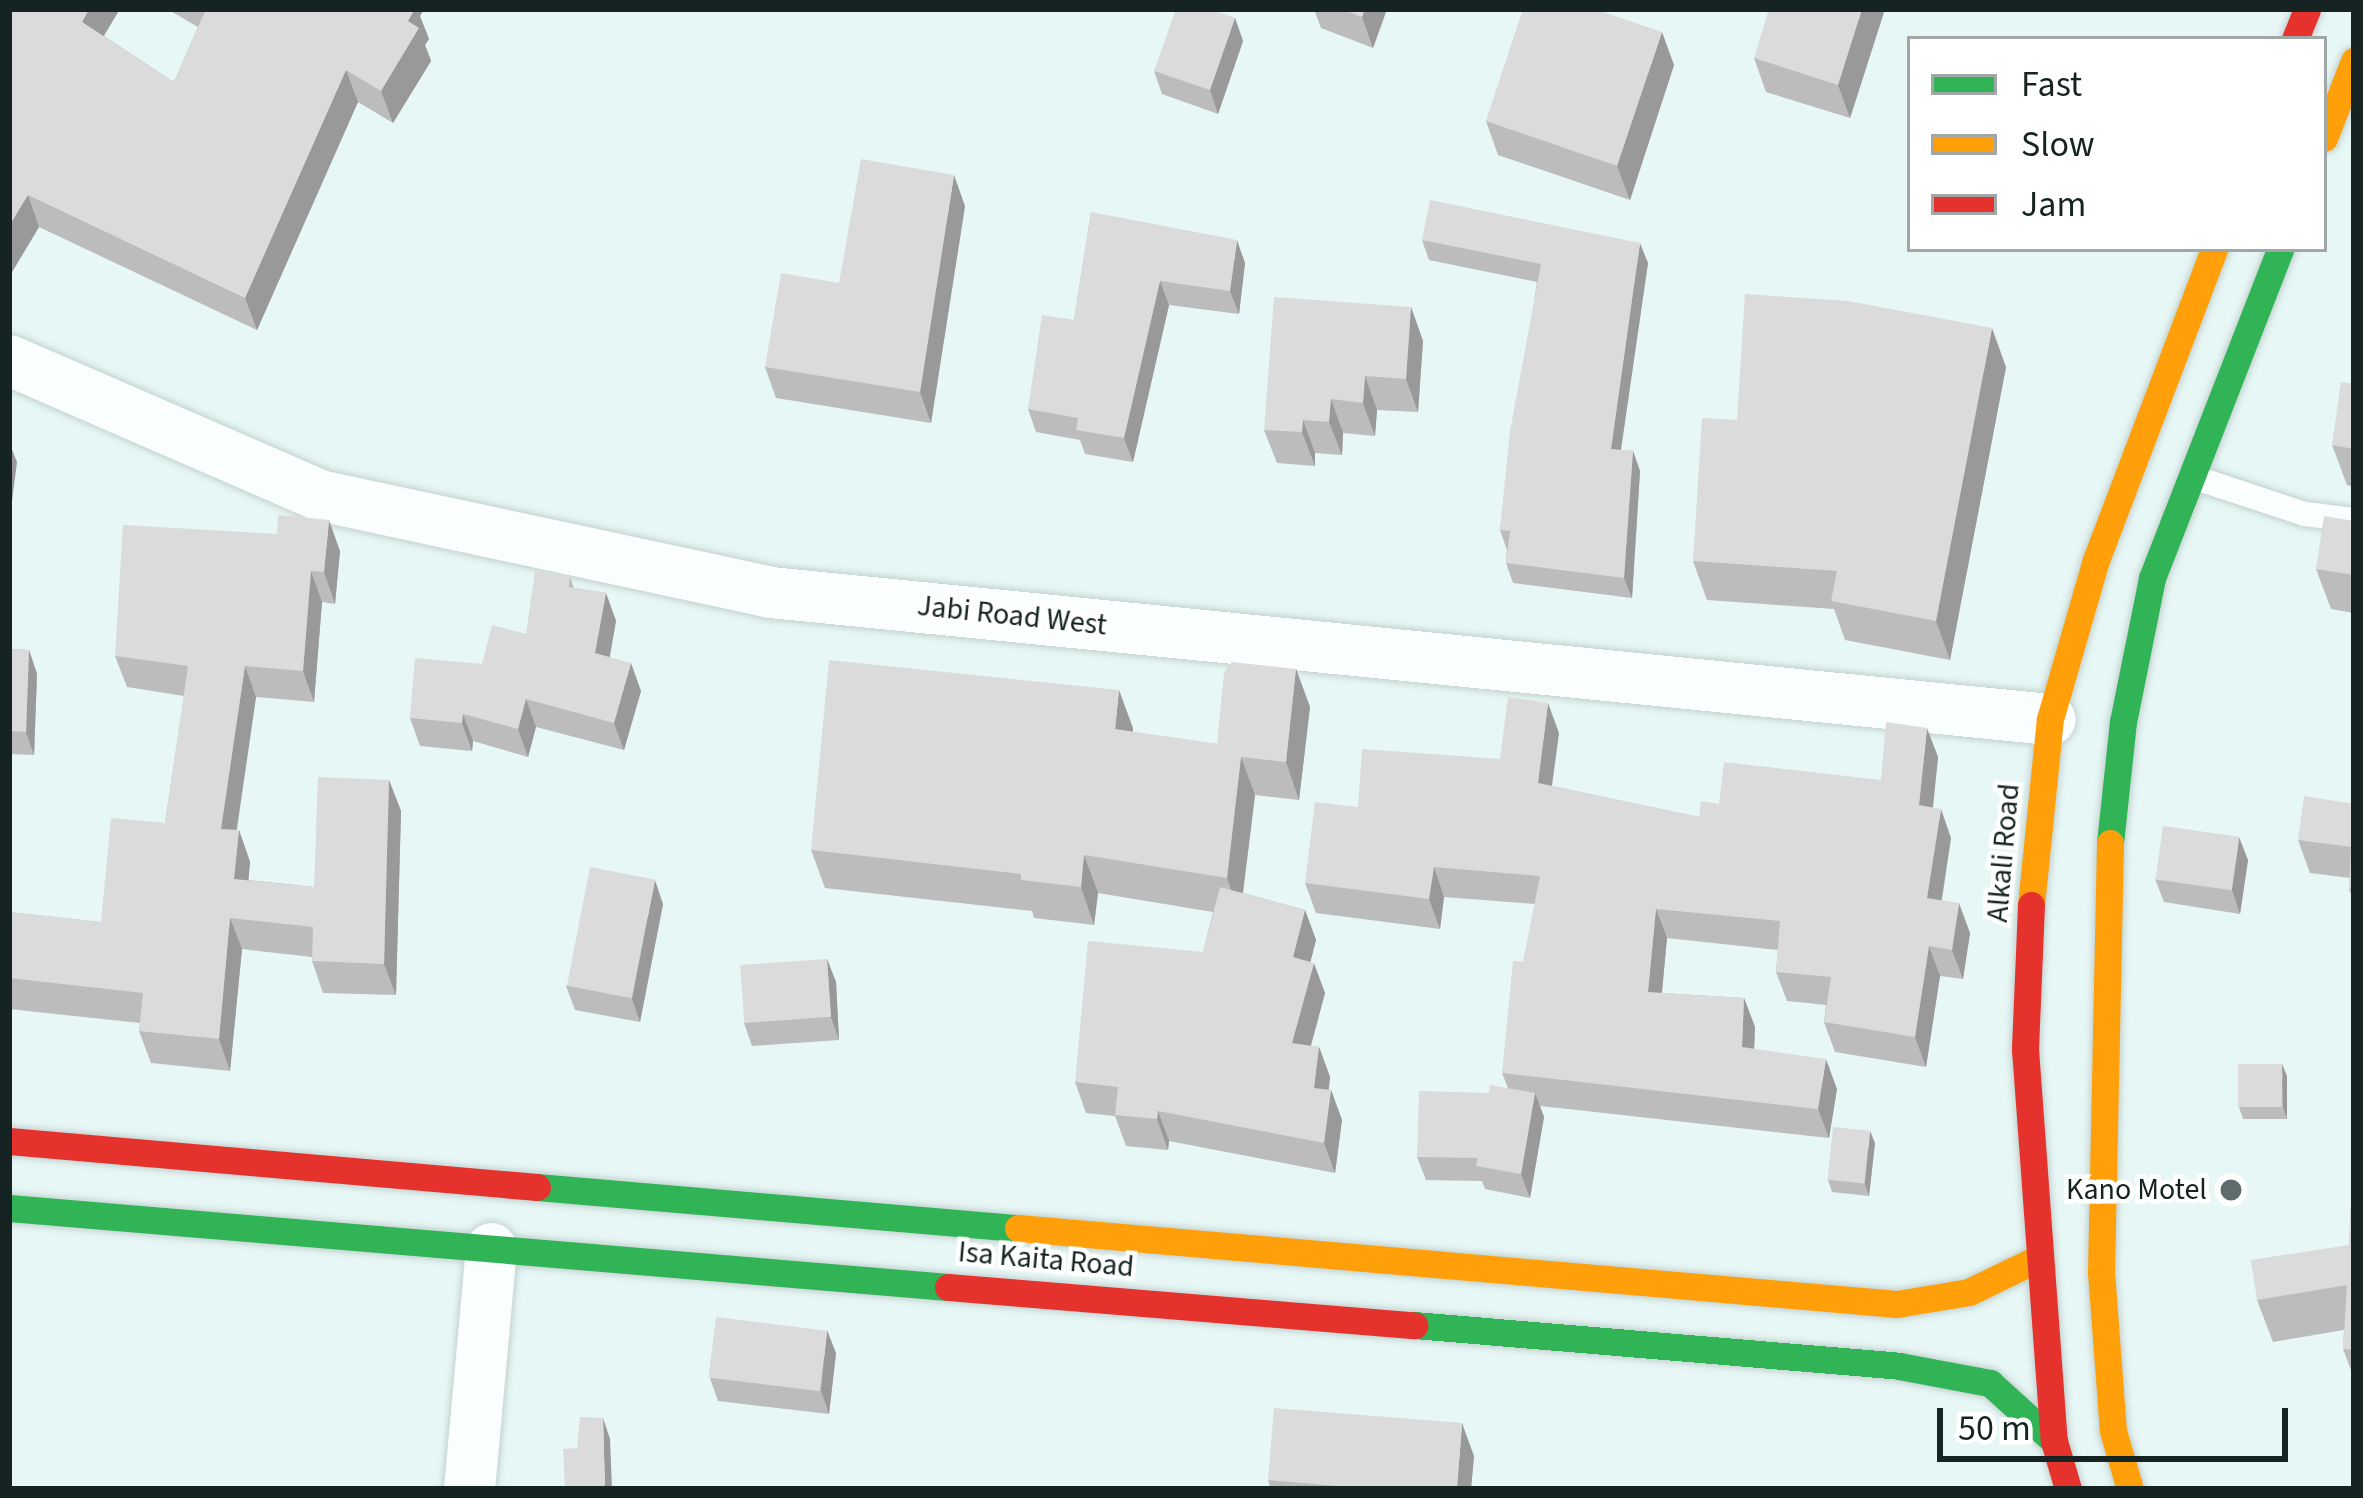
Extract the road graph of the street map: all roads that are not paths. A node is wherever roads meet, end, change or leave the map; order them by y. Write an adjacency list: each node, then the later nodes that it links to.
1 (2354, 61): 2 (main road)
2 (2327, 130)
3 (2213, 252): 8 (main road, Alkali Road)
4 (2279, 252): 6 (main road)
5 (9, 360): 8 (street, Jabi Road West)
6 (2191, 476): 7 (lane); 17 (main road)
7 (2354, 520)
8 (2050, 719): 12 (main road, Alkali Road)
9 (9, 1141): 13 (main road, Isa Kaita Road)
10 (9, 1208): 11 (main road, Isa Kaita Road)
11 (490, 1248): 13 (main road, Isa Kaita Road); 15 (street)
12 (2039, 1258): 13 (main road, Isa Kaita Road); 14 (main road, Alkali Road)
13 (1092, 1265): 14 (main road, Isa Kaita Road)
14 (2054, 1441): 16 (main road, Alkali Road)
15 (469, 1489)
16 (2068, 1489)
17 (2130, 1489)

